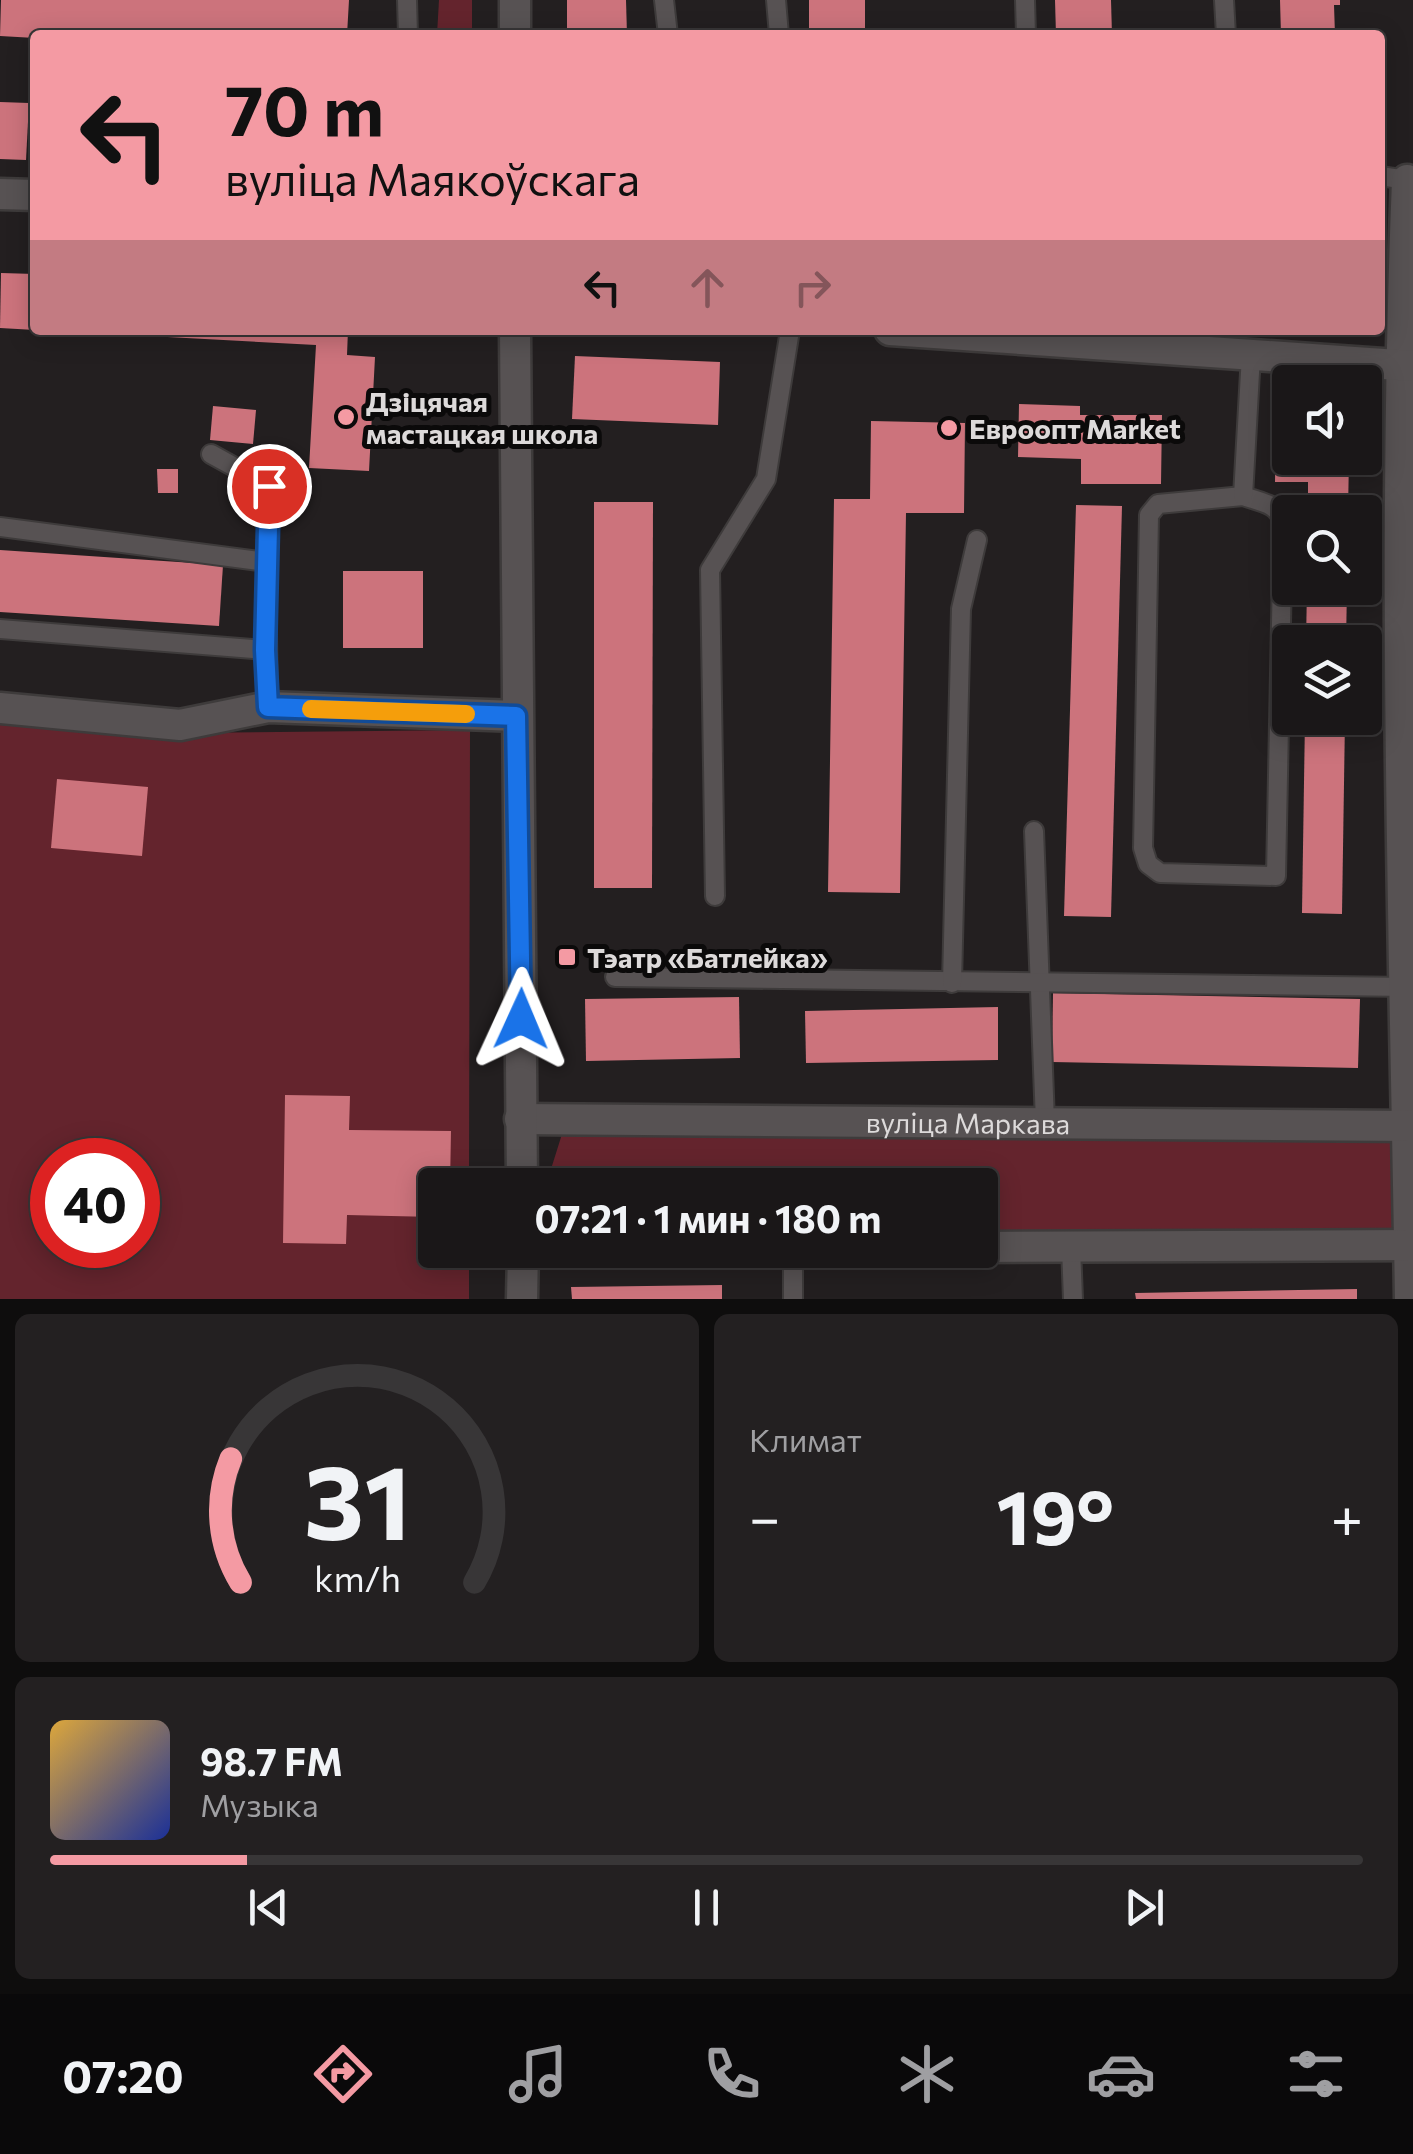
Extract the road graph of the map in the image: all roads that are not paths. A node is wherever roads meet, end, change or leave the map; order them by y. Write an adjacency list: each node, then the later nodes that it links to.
1 (407, 0): 7 (lane)
2 (515, 0): 8 (street)
3 (664, 0): 9 (lane)
4 (776, 0): 10 (lane)
5 (1025, 0): 11 (lane)
6 (1224, 0): 12 (lane)
7 (408, 30)
8 (516, 30)
9 (667, 30)
10 (779, 30)
11 (1026, 30)
12 (1226, 30)
13 (1393, 178): 20 (street)
14 (0, 194): 15 (street)
15 (30, 195)
16 (515, 335): 30 (street)
17 (789, 335): 32 (lane)
18 (962, 335): 19 (street)
19 (1251, 355): 20 (street); 22 (lane)
20 (1407, 365): 36 (street)
21 (211, 454): 25 (lane)
22 (1243, 496): 22 (lane)
23 (0, 527): 25 (lane)
24 (976, 540): 34 (lane)
25 (266, 562): 27 (lane)
26 (0, 629): 27 (lane)
27 (265, 650): 28 (lane)
28 (268, 707): 29 (street); 30 (street)
29 (0, 708)
30 (516, 716): 37 (street)
31 (1034, 831): 35 (lane)
32 (715, 896)
33 (616, 977): 34 (lane)
34 (952, 982): 35 (lane)
35 (1039, 984): 36 (lane); 38 (lane)
36 (1408, 987): 39 (street)
37 (520, 1119): 38 (street, вуліца Маркава); 40 (street)
38 (1044, 1122): 39 (street, вуліца Маркава)
39 (1409, 1126): 41 (street)
40 (521, 1168)
41 (1411, 1245): 43 (street); 49 (street)
42 (998, 1246): 43 (street)
43 (1070, 1246): 48 (lane)
44 (522, 1268): 46 (street)
45 (793, 1268): 47 (lane)
46 (522, 1299)
47 (792, 1299)
48 (1072, 1299)
49 (1410, 1299)

